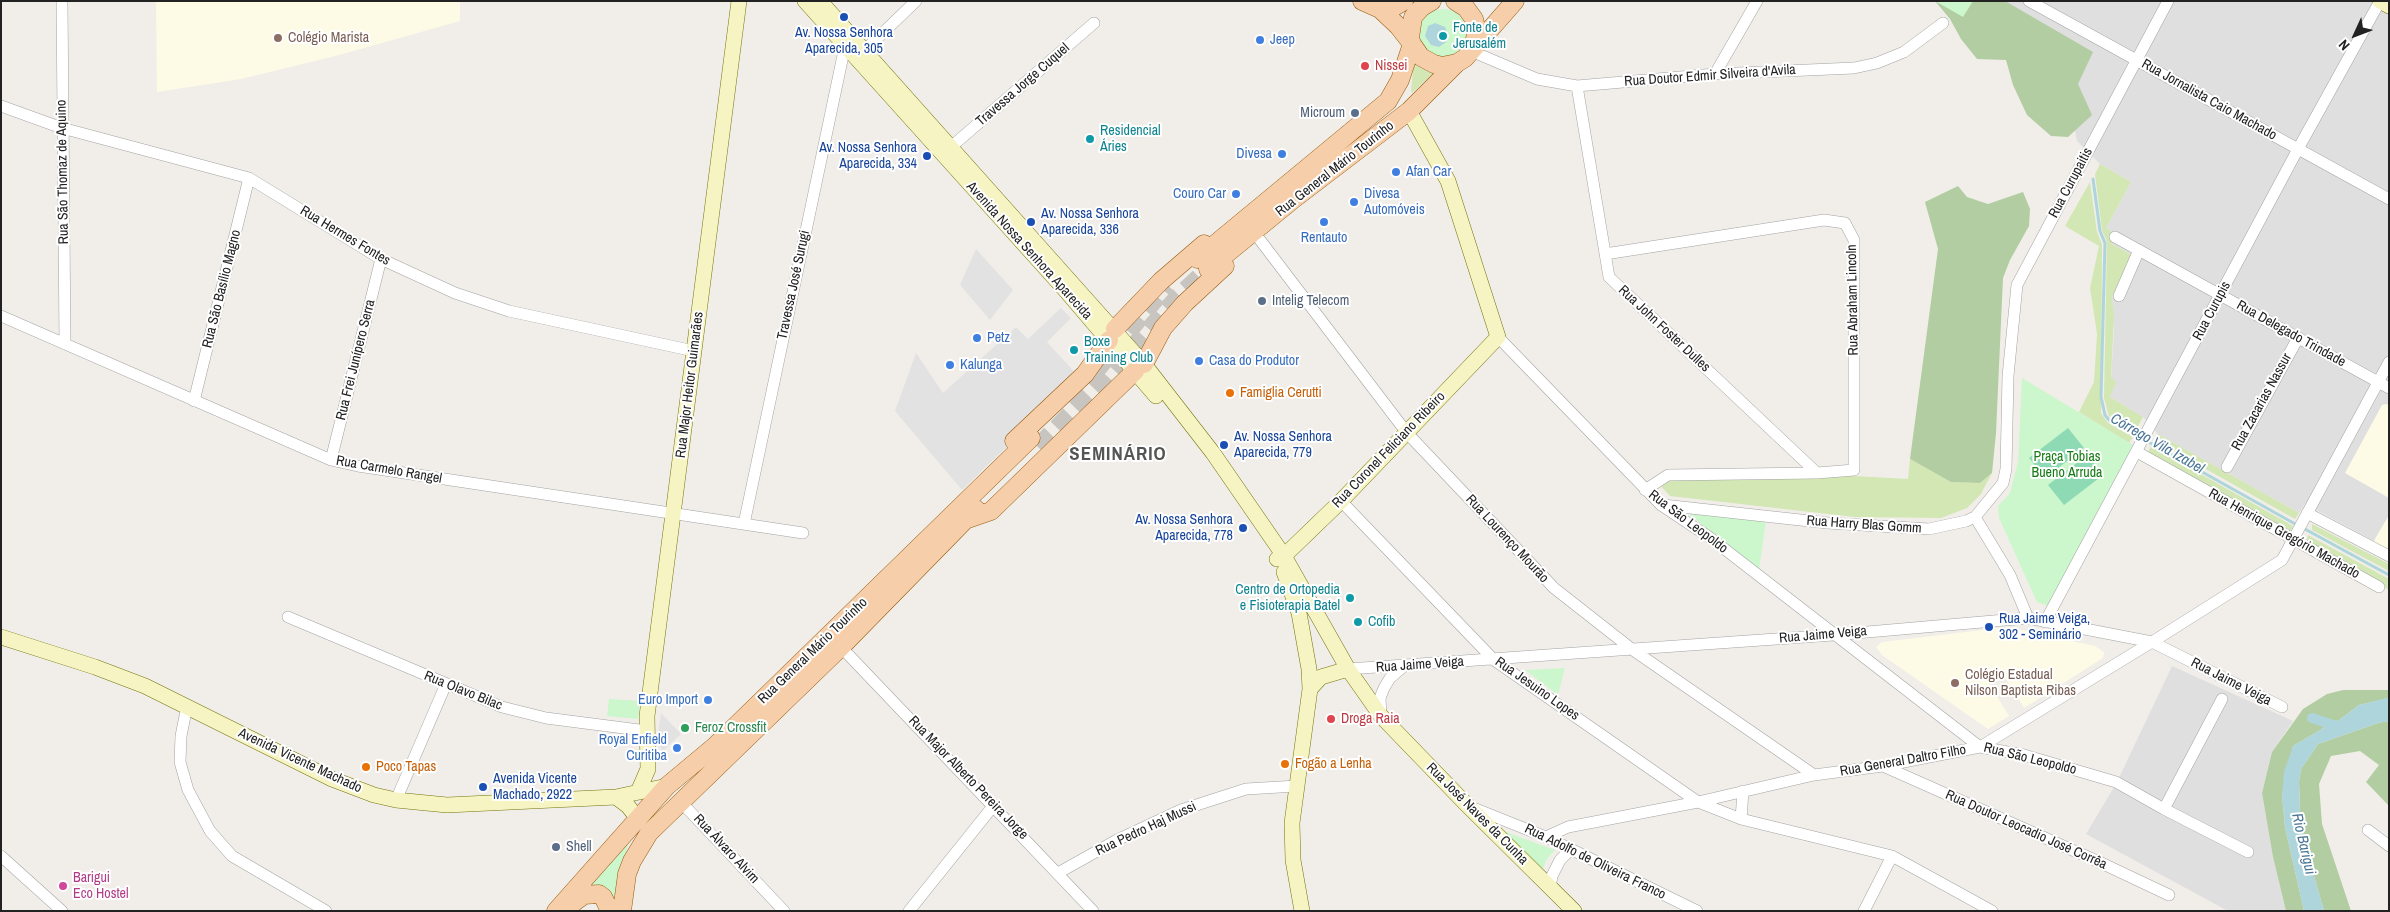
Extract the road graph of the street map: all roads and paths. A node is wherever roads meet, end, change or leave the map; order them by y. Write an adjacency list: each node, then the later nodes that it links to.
1 (62, 1): 30 (street, Rua São Thomaz de Aquino)
2 (739, 1): 49 (street, Rua Major Heitor Guimarães)
3 (805, 1): 20 (street, Avenida Nossa Senhora Aparecida)
4 (820, 1): 21 (street, Avenida Nossa Senhora Aparecida)
5 (916, 1): 21 (street)
6 (1362, 1): 16 (main road)
7 (1404, 1): 16 (main road)
8 (1432, 1): 19 (main road, Rua General Mário Tourinho)
9 (1455, 1): 22 (main road)
10 (1515, 1): 22 (main road, Rua General Mário Tourinho)
11 (1757, 1): 26 (street)
12 (2029, 1): 23 (street, Rua Jornalista Caio Machado)
13 (2168, 1): 23 (street, Rua Curupaitis)
14 (2380, 1): 15 (street); 32 (street, Rua Curupis)
15 (2389, 6)
16 (1380, 9): 19 (main road)
17 (1094, 23): 31 (street, Travessa Jorge Cuquel)
18 (1943, 23): 26 (street, Rua Doutor Edmir Silveira d'Avila)
19 (1412, 44): 24 (main road); 25 (main road, Rua General Mário Tourinho)
20 (845, 46): 45 (street, Avenida Nossa Senhora Aparecida); 68 (street, Travessa José Surugi)
21 (864, 51): 31 (street, Avenida Nossa Senhora Aparecida)
22 (1471, 51): 24 (main road, Rua General Mário Tourinho); 27 (street, Rua Doutor Edmir Silveira d'Avila)
23 (2137, 60): 32 (street, Rua Jornalista Caio Machado); 66 (street, Rua Curupaitis)
24 (1456, 63): 29 (main road, Rua General Mário Tourinho)
25 (1402, 72): 29 (main road); 34 (main road, Rua General Mário Tourinho)
26 (1715, 74): 27 (street, Rua Doutor Edmir Silveira d'Avila)
27 (1577, 86): 39 (street, Rua John Foster Dulles)
28 (1, 106): 30 (street, Rua Hermes Fontes)
29 (1409, 111): 34 (main road, Rua General Mário Tourinho); 46 (street, Rua São Leopoldo)
30 (62, 128): 33 (street, Rua Hermes Fontes); 48 (street, Rua São Thomaz de Aquino)
31 (952, 147): 45 (street, Avenida Nossa Senhora Aparecida)
32 (2298, 149): 35 (street, Rua Jornalista Caio Machado); 42 (street, Rua Curupis)
33 (249, 178): 40 (street, Rua Hermes Fontes); 54 (street, Rua São Basílio Magno)
34 (1291, 193): 37 (main road); 41 (main road, Rua General Mário Tourinho); 45 (main road)
35 (2389, 199)
36 (2114, 237): 38 (street, Rua Delegado Trindade)
37 (1260, 240): 51 (main road); 55 (street, Rua Lourenço Mourão)
38 (2139, 250): 42 (street, Rua Delegado Trindade); 43 (street)
39 (1605, 254): 60 (street, Rua John Foster Dulles); 60 (street, Rua Abraham Lincoln)
40 (381, 260): 49 (street, Rua Hermes Fontes); 58 (street, Rua Frei Junípero Serra)
41 (1203, 264)
42 (2220, 295): 47 (street, Rua Delegado Trindade); 57 (street, Rua Curupis)
43 (2119, 296)
44 (1, 316): 48 (street, Rua Carmelo Rangel)
45 (1112, 335): 51 (street, Avenida Nossa Senhora Aparecida); 65 (main road)
46 (1498, 336): 55 (street, Rua Coronel Feliciano Ribeiro); 61 (street, Rua São Leopoldo)
47 (2298, 338): 52 (street, Rua Delegado Trindade); 59 (street, Rua Zacarias Nassur)
48 (65, 344): 54 (street, Rua Carmelo Rangel)
49 (694, 351): 64 (street, Rua Major Heitor Guimarães)
50 (2389, 362): 52 (street, Rua General Daltro Filho)
51 (1140, 368): 65 (main road); 72 (street, Avenida Nossa Senhora Aparecida)
52 (2378, 382): 53 (street, Rua Delegado Trindade); 67 (street, Rua General Daltro Filho)
53 (2389, 388)
54 (194, 401): 58 (street, Rua Carmelo Rangel)
55 (1407, 433): 62 (street, Rua Coronel Feliciano Ribeiro); 81 (street, Rua Lourenço Mourão)
56 (1034, 442): 65 (main road, Rua General Mário Tourinho)
57 (2138, 449): 70 (street, Rua Henrique Gregório Machado); 76 (street, Rua Curupis)
58 (331, 460): 64 (street, Rua Carmelo Rangel)
59 (2226, 467)
60 (1817, 473): 61 (street)
61 (1645, 490): 63 (street, Rua São Leopoldo)
62 (1341, 501): 72 (street, Rua Coronel Feliciano Ribeiro); 82 (street, Rua Jesuino Lopes)
63 (1661, 505): 66 (street, Rua Harry Blas Gomm); 77 (street, Rua São Leopoldo)
64 (673, 514): 68 (street, Rua Carmelo Rangel); 91 (street, Rua Major Heitor Guimarães)
65 (960, 516): 80 (main road, Rua General Mário Tourinho); 96 (main road, Rua General Mário Tourinho)
66 (1975, 517): 75 (street)
67 (2304, 518): 70 (street, Rua General Daltro Filho); 71 (street)
68 (744, 524): 69 (street, Rua Carmelo Rangel)
69 (803, 534)
70 (2294, 536): 73 (street, Rua Henrique Gregório Machado); 79 (street, Rua General Daltro Filho)
71 (2389, 556)
72 (1280, 557): 84 (street, Rua José Naves da Cunha); 86 (street, Avenida Nossa Senhora Aparecida)
73 (2378, 587)
74 (288, 617): 85 (street, Rua Olavo Bilac)
75 (2028, 618): 76 (street, Rua Jaime Veiga); 77 (street, Rua Jaime Veiga)
76 (2045, 622): 79 (street, Rua Jaime Veiga)
77 (1833, 634): 81 (street, Rua Jaime Veiga); 92 (street, Rua São Leopoldo)
78 (1, 637): 88 (street, Avenida Vicente Machado)
79 (2152, 642): 89 (street, Rua Jaime Veiga); 92 (street, Rua General Daltro Filho)
80 (841, 647): 102 (main road, Rua General Mário Tourinho); 105 (street, Rua Major Alberto Pereira Jorge)
81 (1633, 650): 82 (street, Rua Jaime Veiga); 95 (street, Rua Lourenço Mourão)
82 (1494, 660): 83 (street, Rua Jaime Veiga); 103 (street, Rua Jesuino Lopes)
83 (1405, 665): 84 (street, Rua Jaime Veiga); 90 (street)
84 (1348, 669): 86 (street); 90 (street, Rua José Naves da Cunha)
85 (446, 684): 91 (street, Rua Olavo Bilac); 101 (street)
86 (1310, 688): 97 (street, Avenida Nossa Senhora Aparecida)
87 (2222, 699): 106 (street)
88 (187, 706): 101 (street, Avenida Vicente Machado); 120 (street)
89 (2282, 707)
90 (1381, 716): 104 (street, Rua José Naves da Cunha)
91 (647, 731): 94 (street, Rua Major Heitor Guimarães)
92 (1980, 747): 93 (street, Rua General Daltro Filho); 106 (street, Rua São Leopoldo)
93 (1882, 766): 95 (street, Rua General Daltro Filho); 118 (street, Rua Doutor Leocadio José Corrêa)
94 (648, 769): 96 (street); 99 (street, Rua Major Heitor Guimarães)
95 (1814, 776): 98 (street, Rua General Daltro Filho)
96 (667, 786): 99 (street, Avenida Vicente Machado); 102 (street, Rua Álvaro Alvim); 107 (main road, Rua General Mário Tourinho)
97 (1297, 786): 116 (street, Rua Pedro Haj Mussi); 128 (street, Avenida Nossa Senhora Aparecida)
98 (1743, 791): 103 (street, Rua General Daltro Filho); 108 (street)
99 (638, 792): 100 (street, Avenida Vicente Machado)
100 (616, 797): 101 (street, Avenida Vicente Machado); 107 (street)
101 (396, 800)
102 (681, 802): 124 (main road); 125 (street, Rua Álvaro Alvim)
103 (1698, 802): 108 (street, Rua Jesuino Lopes); 110 (street, Rua General Daltro Filho)
104 (1466, 804): 110 (street, Rua Adolfo de Oliveira Franco); 117 (street, Rua José Naves da Cunha)
105 (994, 805): 116 (street, Rua Major Alberto Pereira Jorge); 126 (street)
106 (2164, 810): 113 (street, Rua São Leopoldo)
107 (638, 819): 121 (main road, Rua General Mário Tourinho)
108 (1741, 819): 115 (street, Rua Jesuino Lopes)
109 (2368, 830): 111 (street)
110 (1546, 837): 112 (street, Rua Adolfo de Oliveira Franco)
111 (2389, 846)
112 (1570, 850): 117 (street); 130 (street, Rua Adolfo de Oliveira Franco)
113 (2248, 852)
114 (1, 856): 119 (street)
115 (1892, 856): 131 (street); 132 (street, Rua Jesuino Lopes)
116 (1058, 873): 127 (street, Rua Major Alberto Pereira Jorge)
117 (1550, 888): 129 (street, Rua José Naves da Cunha)
118 (2168, 895)
119 (62, 911)
120 (326, 911)
121 (556, 911)
122 (563, 911): 123 (main road)
123 (610, 911)
124 (622, 911)
125 (784, 911)
126 (909, 911)
127 (1093, 911)
128 (1302, 911)
129 (1573, 911)
130 (1697, 911)
131 (1864, 911)
132 (1992, 911)

